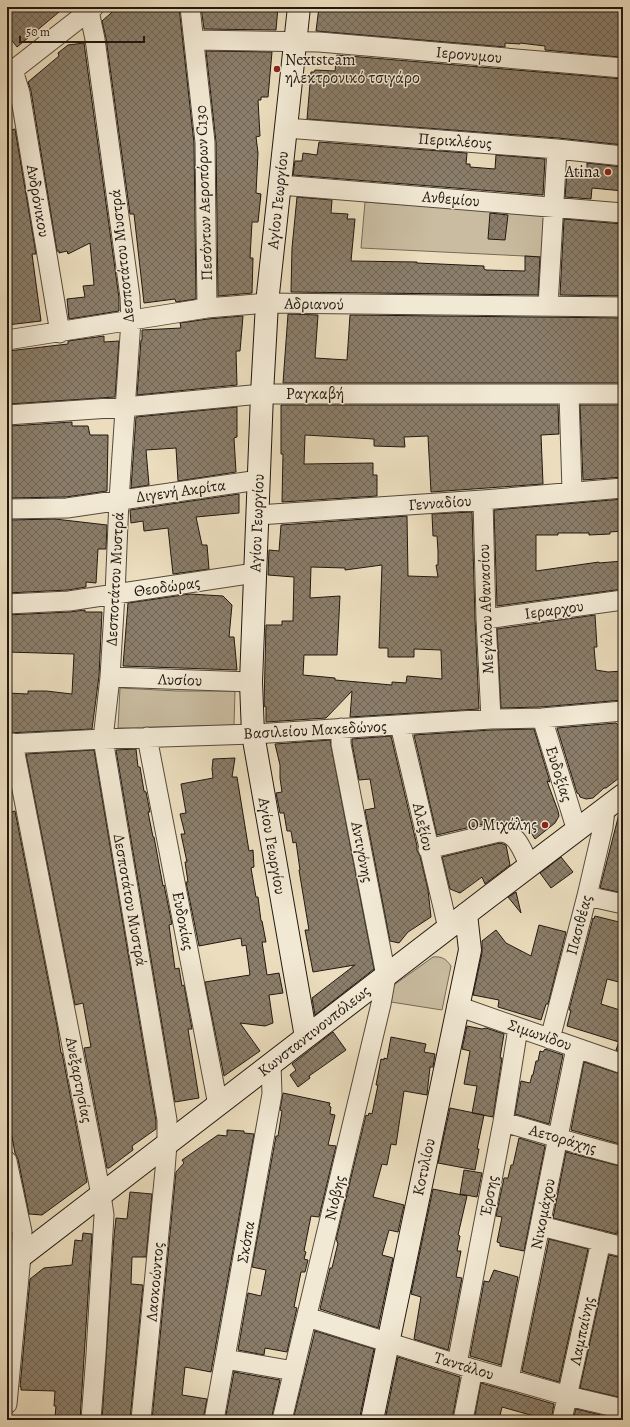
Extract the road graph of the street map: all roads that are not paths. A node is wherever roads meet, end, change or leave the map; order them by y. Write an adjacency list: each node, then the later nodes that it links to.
1 (190, 7): 4 (street, Πεσόντων Αεροπόρων C130)
2 (299, 7): 5 (street, Αγίου Γεωργίου)
3 (91, 9): 7 (street); 18 (street, Δεσποτάτου Μυστρά)
4 (194, 40): 5 (street, Ιερονυμου); 17 (street, Πεσόντων Αεροπόρων C130)
5 (295, 41): 6 (street, Ιερονυμου); 8 (street, Αγίου Γεωργίου)
6 (623, 68)
7 (10, 72): 19 (street, Ανδρόνικου)
8 (286, 128): 9 (street, Περικλέους); 11 (street, Αγίου Γεωργίου)
9 (557, 149): 10 (street, Περικλέους); 12 (street)
10 (623, 156)
11 (280, 185): 12 (street, Ανθεμίου); 14 (street, Αγίου Γεωργίου)
12 (554, 208): 13 (street, Ανθεμίου); 15 (street)
13 (623, 213)
14 (267, 303): 15 (street, Αδριανού); 17 (street, Αδριανού); 21 (street, Αγίου Γεωργίου)
15 (548, 306): 16 (street, Αδριανού)
16 (623, 307)
17 (207, 308): 18 (street, Αδριανού)
18 (131, 320): 19 (street, Αδριανού); 24 (street, Δεσποτάτου Μυστρά)
19 (60, 332): 20 (street, Αδριανού)
20 (7, 340)
21 (262, 394): 22 (street, Ραγκαβή); 24 (street, Ραγκαβή); 26 (street, Αγίου Γεωργίου)
22 (569, 394): 23 (street, Ραγκαβή); 28 (street)
23 (623, 394)
24 (125, 407): 25 (street, Ραγκαβή); 29 (street, Δεσποτάτου Μυστρά)
25 (7, 415)
26 (259, 480): 29 (street, Διγενή Ακρίτα); 32 (street, Αγίου Γεωργίου)
27 (623, 488): 28 (street, Γενναδίου)
28 (572, 491): 30 (street, Γενναδίου)
29 (119, 500): 31 (street, Διγενή Ακρίτα); 34 (street, Δεσποτάτου Μυστρά)
30 (483, 500): 32 (street, Γενναδίου); 37 (street, Μεγάλου Αθανασίου)
31 (7, 509)
32 (258, 515): 33 (street, Αγίου Γεωργίου)
33 (256, 573): 34 (street, Θεοδώρας); 39 (street, Αγίου Γεωργίου)
34 (115, 594): 36 (street, Θεοδώρας); 38 (street, Δεσποτάτου Μυστρά)
35 (623, 600): 37 (street, Ιεραρχου)
36 (7, 604)
37 (486, 619): 42 (street, Μεγάλου Αθανασίου)
38 (110, 677): 39 (street, Λυσίου); 47 (street, Δεσποτάτου Μυστρά)
39 (251, 682): 45 (street, Αγίου Γεωργίου)
40 (623, 711): 41 (street, Βασιλείου Μακεδώνος)
41 (542, 718): 42 (street, Βασιλείου Μακεδώνος); 51 (street, Ευδοξίας)
42 (491, 719): 43 (street, Βασιλείου Μακεδώνος)
43 (400, 725): 44 (street, Βασιλείου Μακεδώνος); 52 (street, Αλεξίου)
44 (341, 728): 45 (street, Βασιλείου Μακεδώνος); 58 (street, Αντιγόνης)
45 (253, 734): 46 (street, Βασιλείου Μακεδώνος); 61 (street, Αγίου Γεωργίου)
46 (147, 737): 47 (street, Βασιλείου Μακεδώνος); 66 (street, Ευδοκίας)
47 (103, 738): 48 (street, Βασιλείου Μακεδώνος); 69 (street, Δεσποτάτου Μυστρά)
48 (10, 743): 72 (street, Ανεξαρτησίας)
49 (623, 795): 50 (street, Κωνσταντινουπόλεως)
50 (605, 810): 51 (street, Κωνσταντινουπόλεως); 54 (street, Πασιθέας)
51 (577, 831): 53 (street, Κωνσταντινουπόλεως)
52 (428, 849): 53 (street); 57 (street, Αλεξίου)
53 (530, 866): 56 (street, Κωνσταντινουπόλεως)
54 (587, 896): 55 (street); 62 (street, Πασιθέας)
55 (623, 904)
56 (466, 914): 57 (street, Κωνσταντινουπόλεως); 59 (street, Κοτυλίου)
57 (448, 928): 58 (street, Κωνσταντινουπόλεως)
58 (386, 976): 61 (street, Κωνσταντινουπόλεως); 77 (street, Νιόβης)
59 (457, 1006): 60 (street, Σιμωνίδου); 78 (street, Κοτυλίου)
60 (518, 1028): 62 (street, Σιμωνίδου); 67 (street, Έρσης)
61 (306, 1037): 64 (street, Κωνσταντινουπόλεως)
62 (550, 1038): 63 (street, Σιμωνίδου)
63 (576, 1048): 65 (street, Σιμωνίδου); 68 (street, Νικομάχου)
64 (271, 1064): 66 (street, Κωνσταντινουπόλεως); 79 (street, Σκόπα)
65 (623, 1064)
66 (218, 1105): 69 (street, Κωνσταντινουπόλεως)
67 (502, 1122): 68 (street, Αετοράχης); 80 (street, Έρσης)
68 (558, 1138): 70 (street, Αετοράχης); 73 (street, Νικομάχου)
69 (167, 1144): 72 (street, Κωνσταντινουπόλεως); 89 (street, Λαοκοώντος)
70 (623, 1156)
71 (7, 1161): 76 (street)
72 (102, 1194): 76 (street, Κωνσταντινουπόλεως); 88 (street, Ανεξαρτησίας)
73 (541, 1226): 74 (street); 82 (street, Νικομάχου)
74 (601, 1241): 75 (street); 83 (street, Λαμπαίνης)
75 (623, 1247)
76 (14, 1262): 84 (street)
77 (307, 1317): 78 (street, Ταντάλου); 81 (street, Νιόβης)
78 (388, 1342): 80 (street, Ταντάλου); 92 (street, Κοτυλίου)
79 (225, 1360): 81 (street); 90 (street, Σκόπα)
80 (465, 1366): 82 (street, Ταντάλου); 93 (street, Έρσης)
81 (294, 1371): 91 (street, Νιόβης)
82 (509, 1379): 83 (street, Ταντάλου)
83 (568, 1396): 85 (street, Ταντάλου); 94 (street, Λαμπαίνης)
84 (7, 1404)
85 (623, 1409)
86 (7, 1416): 87 (street)
87 (10, 1420)
88 (91, 1420)
89 (141, 1420)
90 (214, 1420)
91 (282, 1420)
92 (372, 1420)
93 (463, 1420)
94 (562, 1420)

